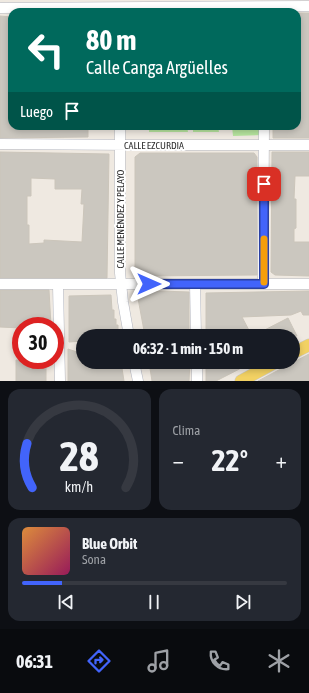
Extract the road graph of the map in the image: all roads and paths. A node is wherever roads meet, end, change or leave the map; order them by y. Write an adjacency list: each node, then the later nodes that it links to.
1 (264, 6): 2 (street); 3 (street)
2 (309, 6)
3 (120, 7): 4 (street)
4 (0, 8)
5 (120, 130): 8 (street, CALLE MENÉNDEZ Y PELAYO)
6 (264, 130): 9 (street)
7 (0, 144): 8 (street, CALLE EZCURDIA)
8 (120, 145): 9 (street, CALLE EZCURDIA); 12 (street, CALLE MENÉNDEZ Y PELAYO)
9 (264, 145): 10 (street, CALLE EZCURDIA); 14 (street)
10 (309, 145)
11 (0, 284): 16 (street)
12 (121, 284): 13 (street); 16 (street); 17 (street, CALLE MENÉNDEZ Y PELAYO)
13 (195, 284): 14 (street); 18 (street)
14 (264, 284): 15 (street)
15 (309, 284)
16 (58, 285): 24 (street)
17 (128, 329)
18 (196, 329)
19 (309, 345): 20 (main road)
20 (300, 350)
21 (135, 369): 25 (street)
22 (197, 369): 26 (street)
23 (263, 369): 27 (main road)
24 (60, 381)
25 (138, 381)
26 (197, 381)
27 (241, 381)

